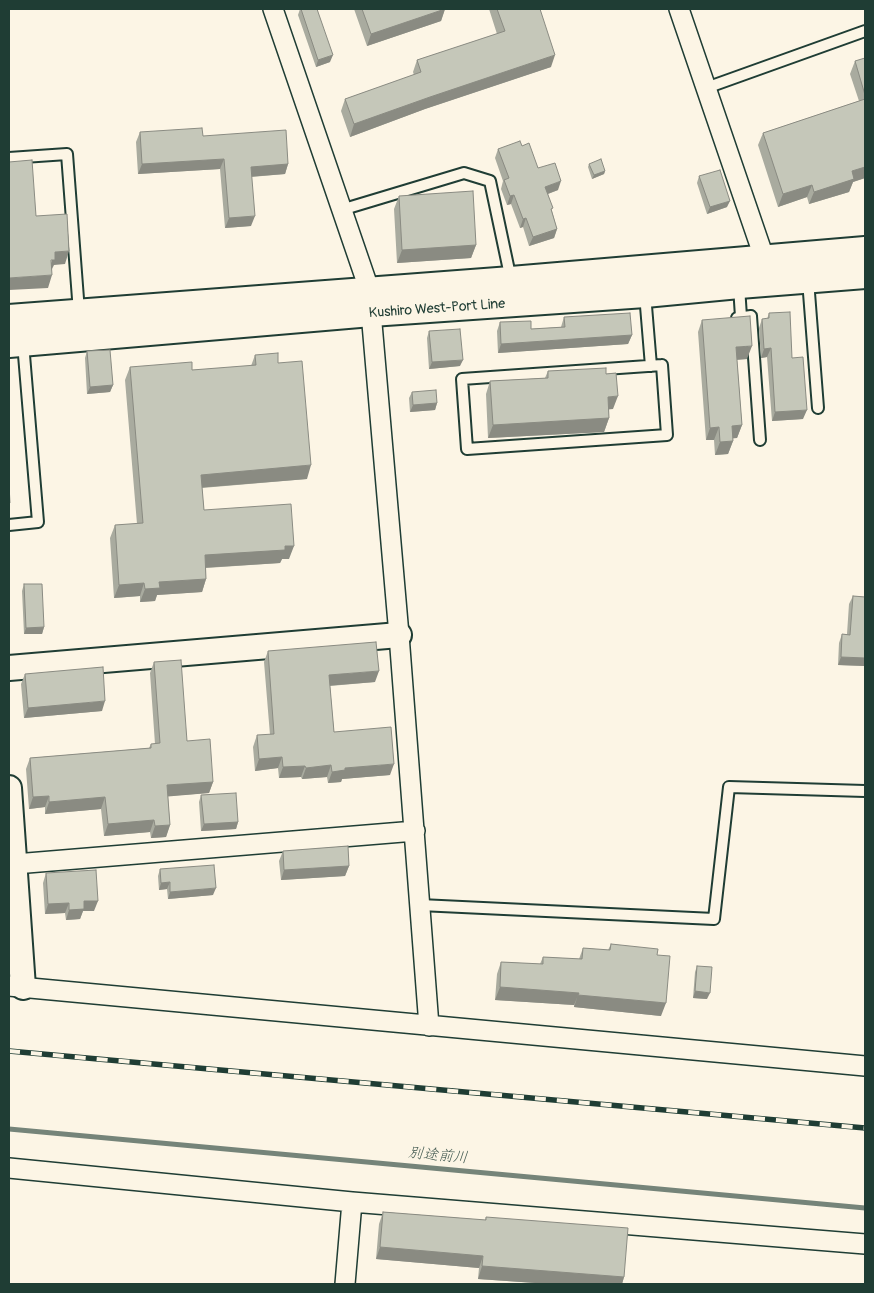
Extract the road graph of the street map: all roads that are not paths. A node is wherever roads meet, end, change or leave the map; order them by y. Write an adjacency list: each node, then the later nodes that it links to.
1 (273, 9): 6 (street)
2 (679, 9): 4 (street)
3 (865, 30): 4 (lane)
4 (706, 88): 9 (street)
5 (9, 158): 15 (lane)
6 (341, 210): 12 (lane); 14 (street)
7 (865, 250): 8 (main road, Kushiro West-Port Line)
8 (807, 267): 9 (main road, Kushiro West-Port Line); 11 (main road, Kushiro West-Port Line); 21 (lane)
9 (768, 270): 10 (main road, Kushiro West-Port Line)
10 (738, 273): 13 (main road, Kushiro West-Port Line); 16 (lane)
11 (865, 275)
12 (511, 280): 13 (main road, Kushiro West-Port Line); 14 (main road, Kushiro West-Port Line)
13 (644, 281): 14 (main road, Kushiro West-Port Line); 20 (lane)
14 (370, 301): 15 (main road, Kushiro West-Port Line); 19 (main road, Kushiro West-Port Line); 24 (street)
15 (79, 312): 17 (main road, Kushiro West-Port Line)
16 (741, 317): 18 (lane); 22 (lane)
17 (9, 318)
18 (725, 318)
19 (16, 343): 23 (lane)
20 (651, 366): 20 (lane)
21 (818, 408)
22 (760, 440)
23 (9, 525)
24 (400, 635): 25 (street); 28 (street)
25 (9, 668)
26 (9, 788): 29 (street)
27 (865, 791): 30 (lane)
28 (415, 831): 29 (street); 30 (street)
29 (15, 864): 31 (street)
30 (420, 905): 32 (street)
31 (16, 986): 32 (street)
32 (429, 1026): 33 (street)
33 (865, 1066)
34 (9, 1168): 35 (street)
35 (352, 1202): 36 (street); 37 (street)
36 (865, 1244)
37 (344, 1284)

